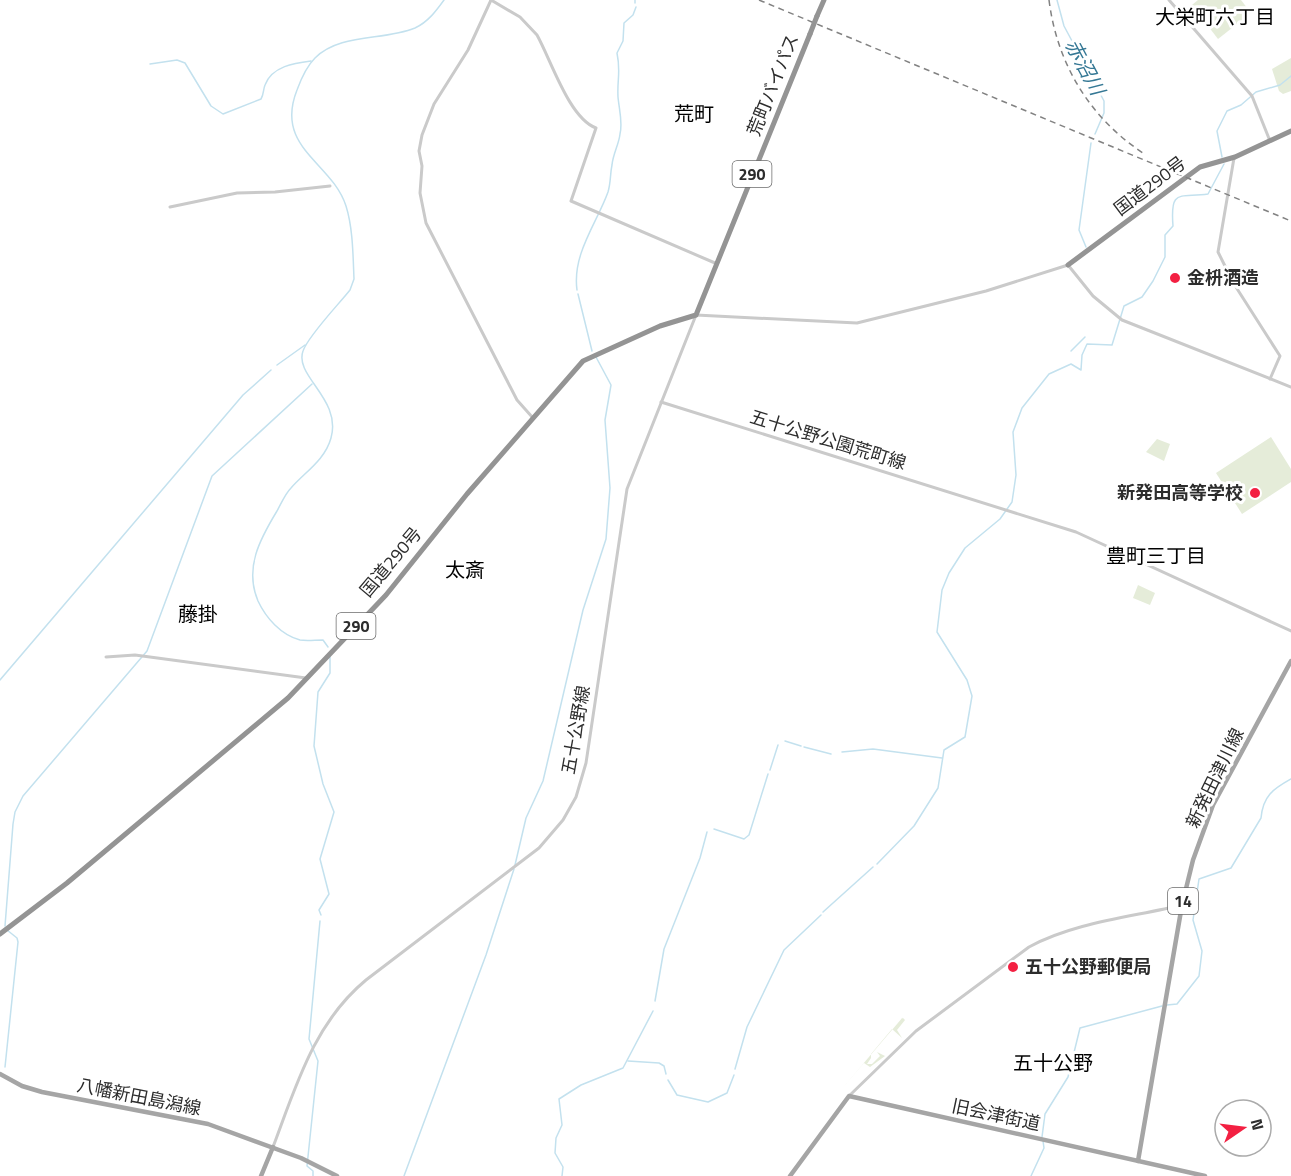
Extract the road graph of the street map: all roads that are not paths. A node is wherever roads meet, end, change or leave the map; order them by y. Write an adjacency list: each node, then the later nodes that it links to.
1 (491, 0): 9 (street); 15 (street)
2 (824, 0): 9 (highway, 荒町バイパス / 290, bridge)
3 (1169, 0): 5 (street)
4 (1291, 131): 5 (highway, 国道290号)
5 (1270, 141): 6 (highway, 国道290号)
6 (1235, 157): 10 (highway, 国道290号); 12 (street)
7 (330, 186): 8 (street)
8 (170, 207)
9 (715, 263): 11 (highway, 荒町バイパス / 290)
10 (1068, 266): 11 (street); 12 (street)
11 (696, 315): 14 (street, 五十公野線); 15 (highway, 国道290号 / 290)
12 (1270, 379): 13 (street)
13 (1291, 387)
14 (661, 402): 16 (street, 五十公野公園荒町線); 24 (street, 五十公野線)
15 (533, 418): 19 (highway, 国道290号 / 290)
16 (1291, 631)
17 (106, 657): 19 (street)
18 (1291, 661): 20 (main road, 新発田津川線 / 14)
19 (308, 678): 21 (highway, 国道290号 / 290)
20 (1182, 905): 23 (street); 25 (main road, 新発田津川線 / 14)
21 (0, 934)
22 (0, 1074): 24 (main road, 八幡新田島潟線)
23 (849, 1096): 25 (main road, 旧会津街道); 28 (main road)
24 (273, 1147): 26 (main road); 27 (main road)
25 (1138, 1161): 29 (main road)
26 (261, 1176)
27 (337, 1176)
28 (790, 1176)
29 (1205, 1176)

